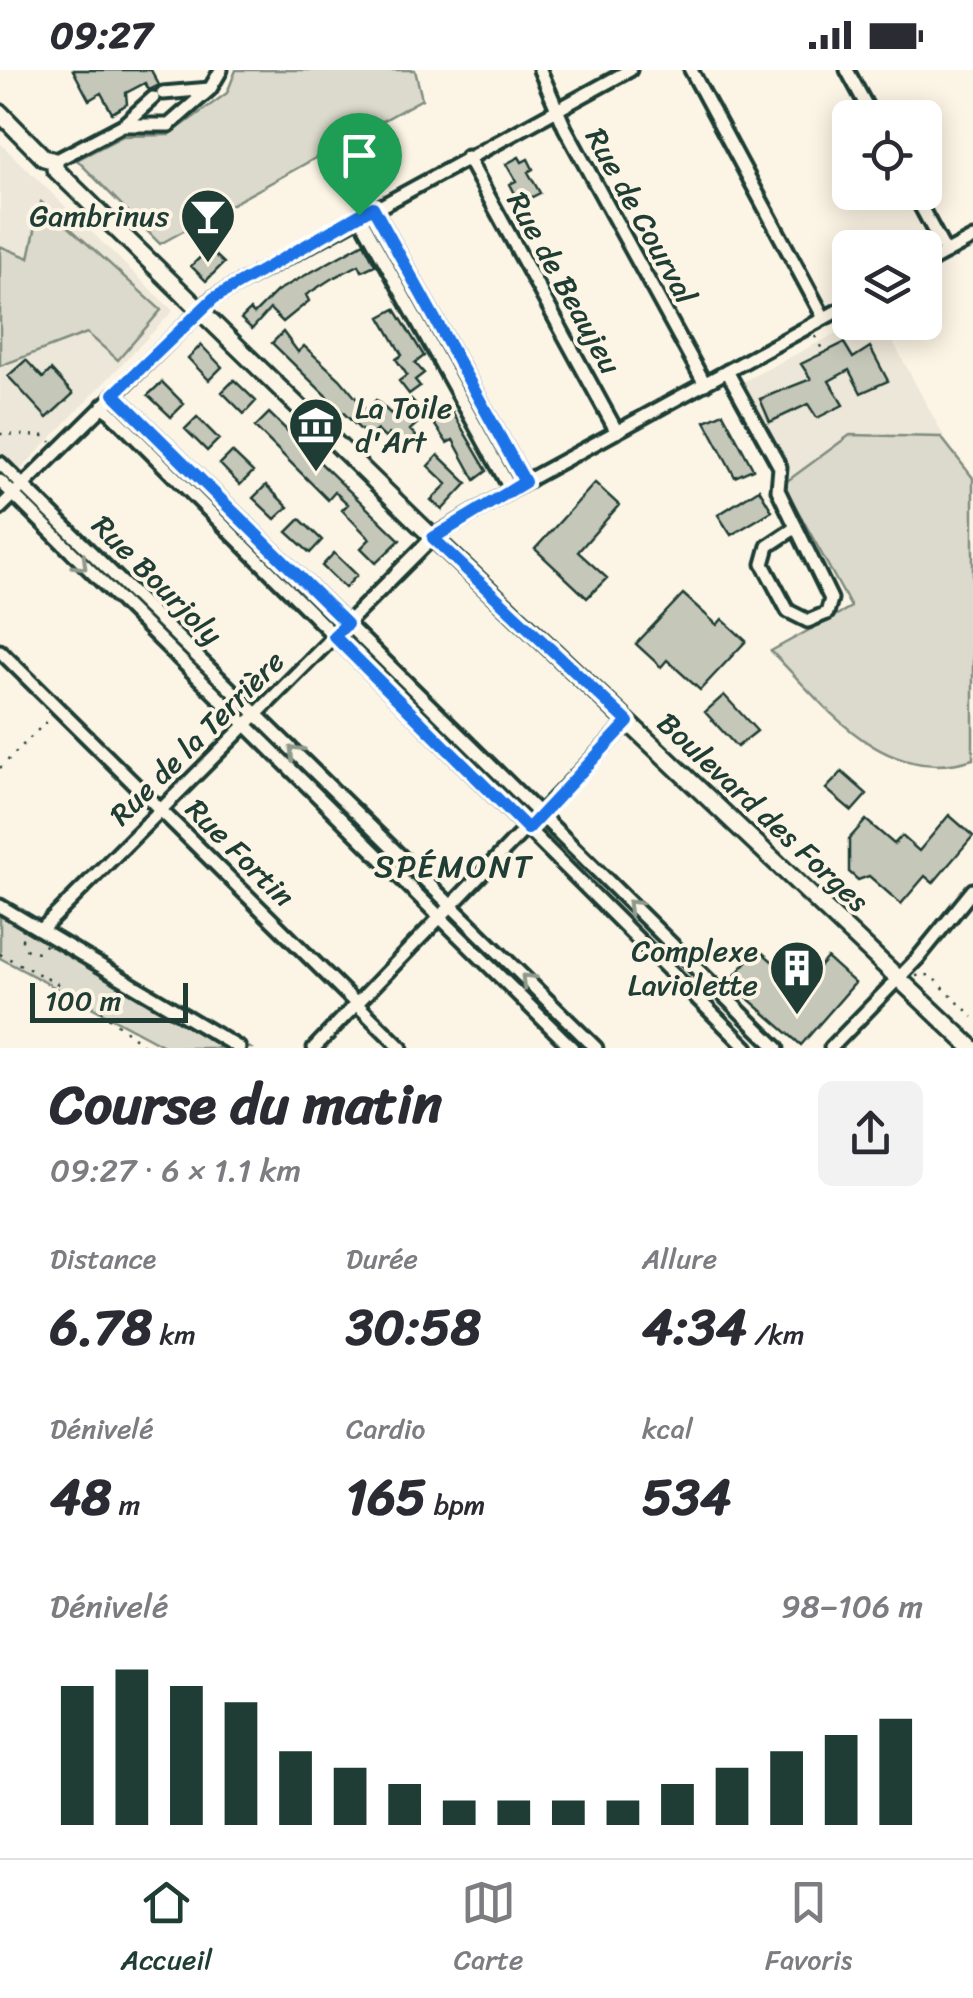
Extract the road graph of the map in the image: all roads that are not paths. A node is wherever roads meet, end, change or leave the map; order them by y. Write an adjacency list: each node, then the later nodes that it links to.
1 (221, 70): 6 (street)
2 (540, 70): 8 (street, Rue de Courval)
3 (630, 70): 8 (street)
4 (691, 70): 21 (street)
5 (847, 70): 7 (street)
6 (210, 89): 10 (street); 10 (street)
7 (863, 100)
8 (556, 110): 11 (street); 23 (street, Rue de Courval)
9 (0, 115): 12 (main road, Boulevard des Forges)
10 (123, 125): 12 (street)
11 (467, 157): 13 (street); 26 (street, Rue de Beaujeu)
12 (55, 161): 19 (main road, Boulevard des Forges)
13 (373, 207): 15 (street); 29 (street)
14 (923, 210): 17 (street)
15 (359, 215): 19 (street); 31 (street)
16 (973, 238): 17 (street)
17 (946, 252): 18 (street)
18 (942, 254)
19 (199, 310): 24 (street); 35 (main road, Boulevard des Forges)
20 (832, 314): 21 (street, Rue de la Terrière)
21 (824, 318): 22 (street, Rue de la Terrière)
22 (727, 371): 23 (street, Rue de la Terrière); 34 (street)
23 (704, 384): 26 (street, Rue de la Terrière)
24 (114, 394): 25 (street); 36 (street)
25 (103, 405): 30 (street); 37 (street)
26 (617, 432): 29 (street, Rue de la Terrière)
27 (0, 463): 30 (street, Rue Bourjoly)
28 (0, 481): 32 (street, Rue Bourjoly)
29 (525, 482): 31 (street, Rue de la Terrière)
30 (23, 485): 32 (street); 39 (street, Rue Bourjoly)
31 (511, 490): 35 (street, Rue de la Terrière)
32 (13, 495): 33 (street); 41 (street, Rue Bourjoly, one-way to 41)
33 (0, 508)
34 (795, 528): 34 (street)
35 (433, 538): 36 (street, Rue de la Terrière); 40 (main road, Boulevard des Forges)
36 (347, 624): 37 (street, Rue de la Terrière); 43 (street)
37 (334, 636): 39 (street, Rue de la Terrière); 44 (street)
38 (0, 652): 42 (street, Rue Fortin)
39 (257, 714): 41 (street, Rue de la Terrière); 47 (street, Rue Bourjoly, one-way to 39)
40 (628, 722): 43 (street); 50 (main road, Boulevard des Forges)
41 (245, 726): 42 (street, Rue de la Terrière); 48 (street, Rue Bourjoly)
42 (161, 810): 49 (street, Rue de la Terrière); 51 (street, Rue Fortin)
43 (541, 816): 44 (street); 58 (street, one-way to 43)
44 (528, 829): 47 (street); 57 (street)
45 (972, 893): 50 (street)
46 (0, 906): 49 (street)
47 (452, 906): 48 (street); 56 (street, Rue Bourjoly, one-way to 47)
48 (440, 919): 51 (street); 55 (street, Rue Bourjoly)
49 (41, 930): 52 (street)
50 (900, 978): 59 (street); 60 (main road, Boulevard des Forges)
51 (358, 1005): 53 (street); 54 (street, Rue Fortin)
52 (240, 1048)
53 (314, 1048)
54 (402, 1048)
55 (572, 1048)
56 (596, 1048)
57 (747, 1048)
58 (777, 1048)
59 (831, 1048)
60 (972, 1048)

